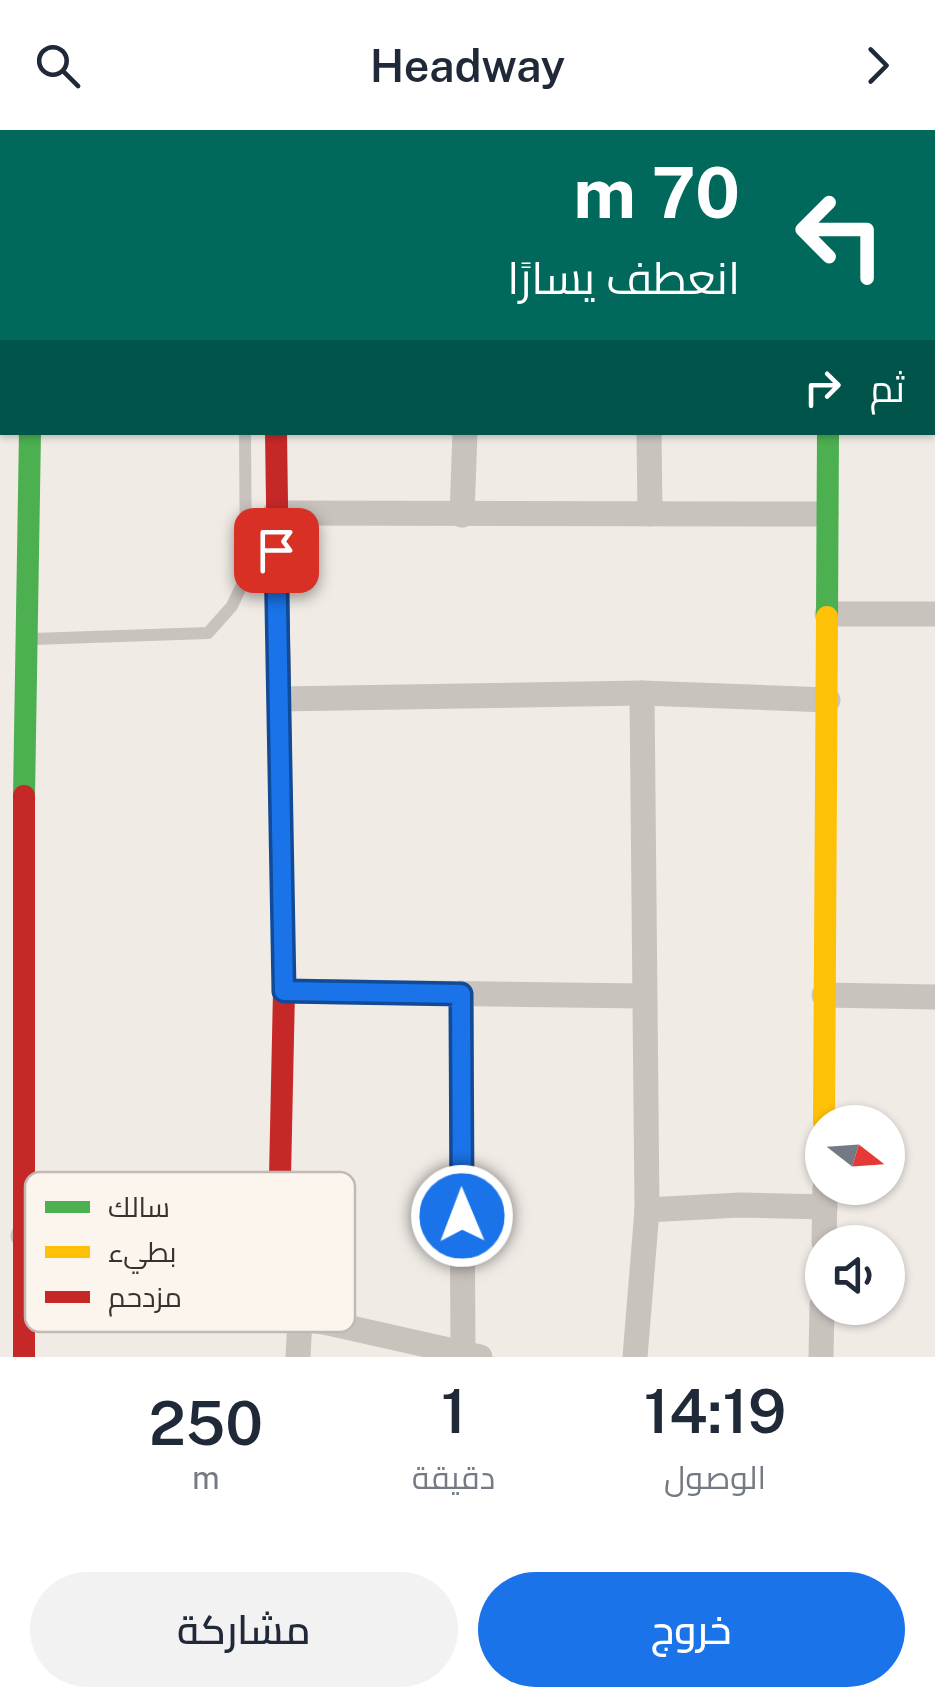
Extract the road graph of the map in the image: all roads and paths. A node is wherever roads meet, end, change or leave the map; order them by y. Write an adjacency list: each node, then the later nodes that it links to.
1 (30, 435): 13 (main road)
2 (245, 435): 13 (lane)
3 (276, 435): 7 (main road)
4 (465, 435): 10 (street)
5 (649, 435): 8 (street)
6 (828, 435): 9 (main road)
7 (275, 513): 10 (street); 15 (main road)
8 (650, 514): 9 (street); 10 (street)
9 (826, 514): 11 (main road)
10 (462, 515)
11 (826, 614): 12 (street); 16 (main road)
12 (935, 614)
13 (26, 639): 26 (main road)
14 (642, 693): 15 (street); 16 (street); 20 (street)
15 (279, 699): 17 (main road)
16 (828, 700): 19 (main road)
17 (284, 991): 18 (street); 23 (main road)
18 (461, 994): 20 (street); 30 (street)
19 (824, 995): 21 (street); 22 (main road)
20 (642, 996): 25 (street)
21 (935, 996)
22 (824, 1105)
23 (287, 1172)
24 (805, 1199): 25 (street)
25 (647, 1210): 33 (street)
26 (23, 1236): 31 (main road)
27 (822, 1325): 34 (street)
28 (355, 1327): 30 (street)
29 (292, 1332): 32 (street)
30 (471, 1355)
31 (24, 1357)
32 (298, 1357)
33 (635, 1357)
34 (821, 1357)

